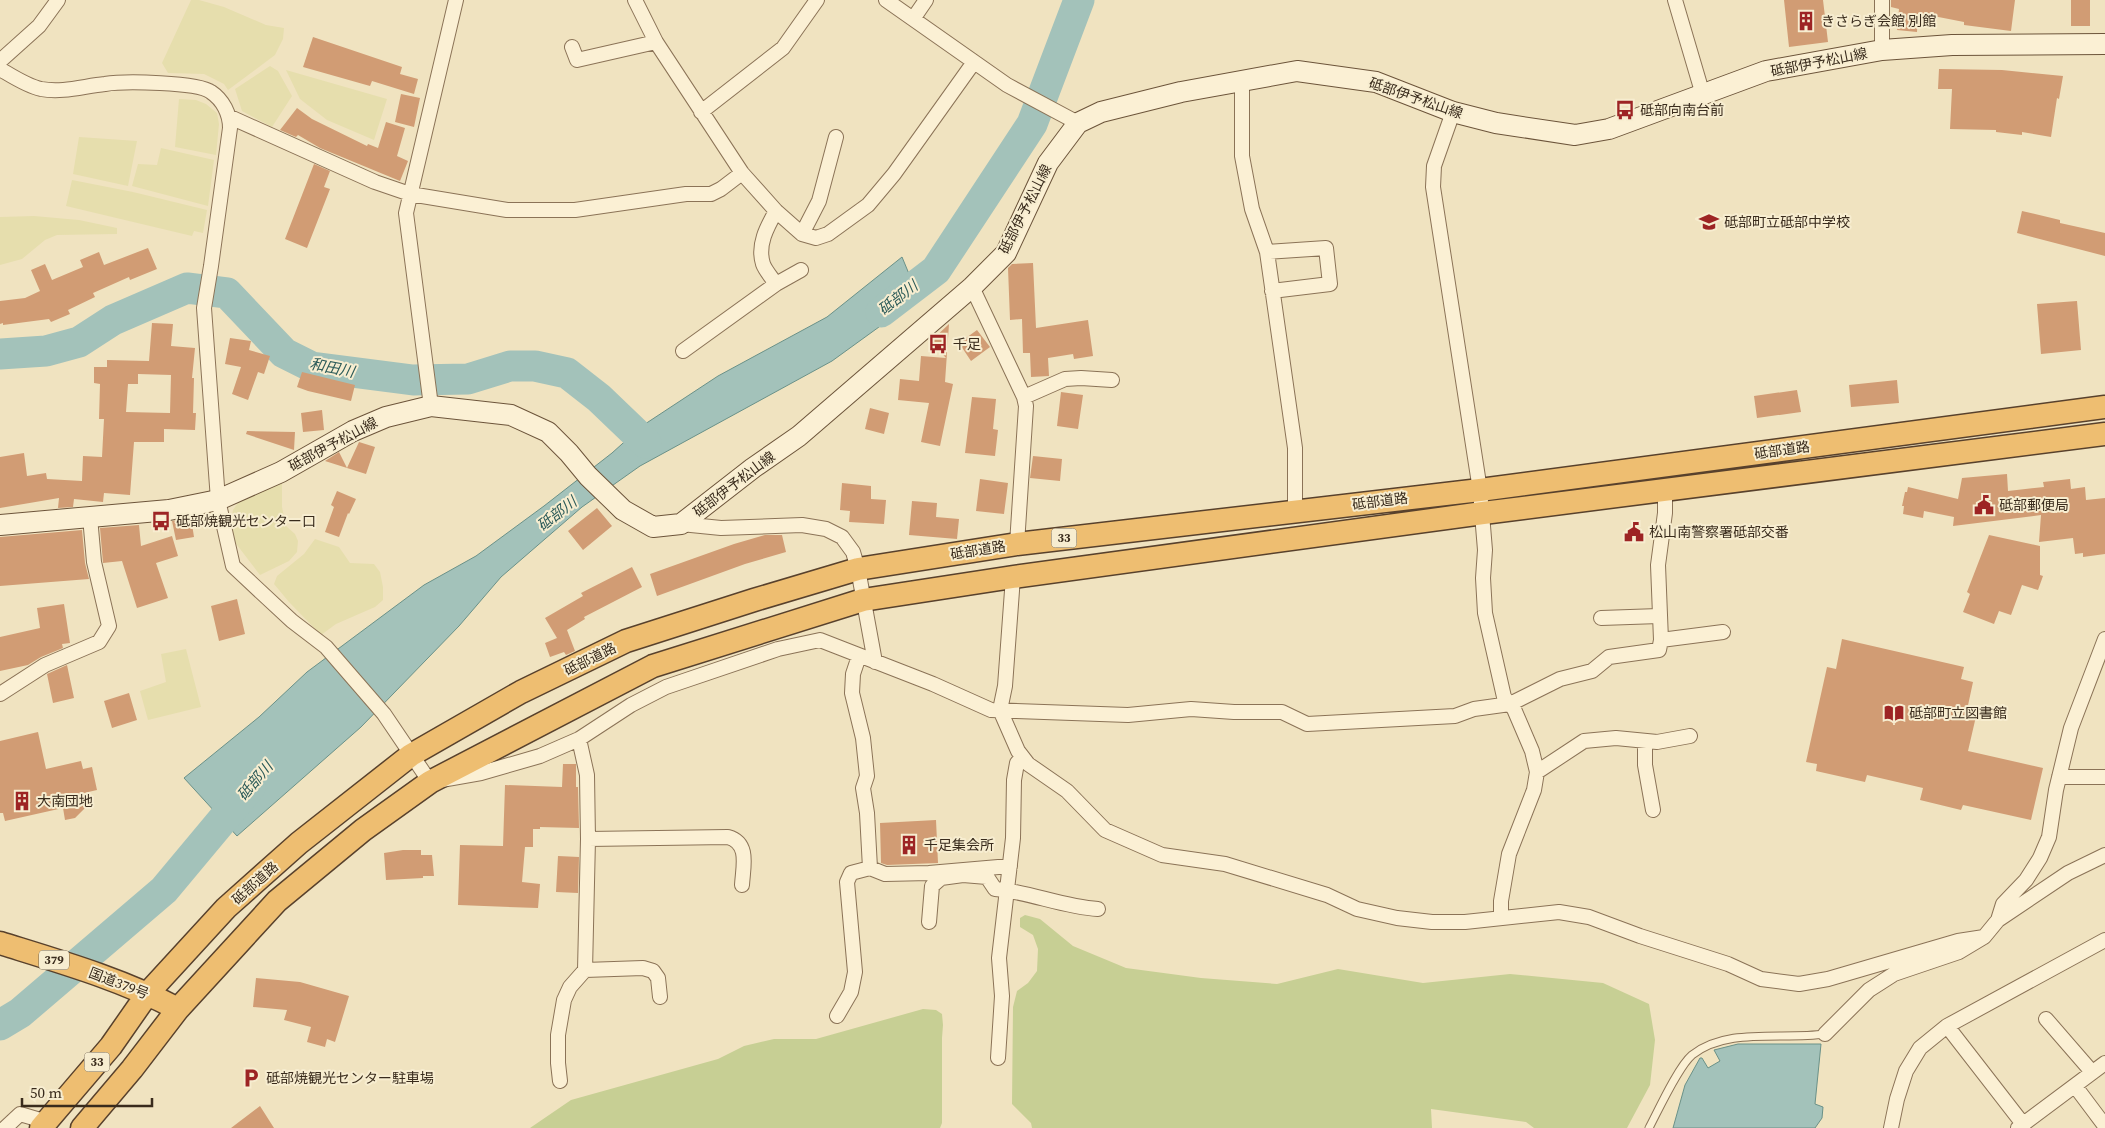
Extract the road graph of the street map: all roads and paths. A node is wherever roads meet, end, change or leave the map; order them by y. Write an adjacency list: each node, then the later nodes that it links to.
1 (58, 0): 14 (street)
2 (456, 0): 25 (street)
3 (635, 0): 10 (street)
4 (817, 0): 19 (street)
5 (886, 0): 9 (street)
6 (926, 0): 9 (street)
7 (1674, 0): 18 (street)
8 (1882, 0): 13 (street)
9 (913, 19): 15 (street)
10 (656, 42): 12 (street); 19 (street)
11 (2105, 44): 13 (main road, 砥部伊予松山線)
12 (572, 47)
13 (1882, 50): 18 (main road, 砥部伊予松山線)
14 (0, 61)
15 (974, 62): 22 (street); 27 (street)
16 (0, 68): 21 (street)
17 (1242, 80): 20 (main road, 砥部伊予松山線); 22 (main road, 砥部伊予松山線); 28 (street)
18 (1703, 95): 20 (main road, 砥部伊予松山線)
19 (701, 112): 24 (street)
20 (1454, 112): 39 (street)
21 (230, 117): 25 (street); 41 (street)
22 (1078, 123): 31 (main road, 砥部伊予松山線)
23 (836, 137): 27 (street)
24 (742, 173): 25 (street); 26 (street)
25 (410, 194): 36 (street)
26 (776, 211): 27 (street); 30 (street)
27 (802, 234)
28 (1266, 252): 32 (street); 32 (street)
29 (801, 270): 30 (street)
30 (776, 284): 33 (street)
31 (972, 287): 35 (street); 45 (main road, 砥部伊予松山線)
32 (1272, 291): 42 (street)
33 (683, 351)
34 (1112, 380): 35 (street)
35 (1024, 397): 47 (street)
36 (430, 401): 41 (main road, 砥部伊予松山線); 45 (main road, 砥部伊予松山線)
37 (2105, 407): 39 (highway, 砥部道路 / 33)
38 (2105, 434): 40 (highway, 砥部道路 / 33)
39 (1480, 490): 42 (highway, 砥部道路 / 33); 43 (street)
40 (1665, 490): 43 (highway, 砥部道路 / 33); 51 (street)
41 (218, 500): 44 (main road, 砥部伊予松山線); 64 (street)
42 (1295, 512): 47 (highway, 砥部道路 / 33)
43 (1483, 513): 49 (highway, 砥部道路 / 33); 59 (street)
44 (90, 517): 46 (main road, 砥部伊予松山線); 58 (street)
45 (681, 524): 48 (street)
46 (0, 525)
47 (1017, 544): 48 (highway, 砥部道路 / 33)
48 (858, 569): 50 (street); 64 (highway, 砥部道路 / 33)
49 (1013, 577): 50 (highway, 砥部道路 / 33); 60 (street)
50 (863, 600): 57 (street); 69 (highway, 砥部道路 / 33)
51 (1659, 616): 52 (street); 55 (street)
52 (1601, 618)
53 (1723, 632): 55 (street)
54 (2105, 639): 67 (street)
55 (1661, 640): 59 (street)
56 (859, 656): 57 (street); 62 (street); 74 (street)
57 (875, 662): 60 (street)
58 (0, 694)
59 (1510, 704): 60 (street); 66 (street)
60 (1000, 710): 65 (street)
61 (1690, 736): 63 (street)
62 (579, 739): 69 (street); 71 (street)
63 (1644, 741): 66 (street); 70 (street)
64 (412, 755): 69 (street); 85 (highway, 砥部道路 / 33)
65 (1022, 758): 73 (street); 78 (street)
66 (1537, 772): 78 (street)
67 (2059, 777): 68 (street); 79 (street)
68 (2105, 777)
69 (430, 782): 87 (highway, 砥部道路 / 33)
70 (1654, 810)
71 (588, 839): 75 (street); 84 (street)
72 (2105, 855): 79 (street)
73 (1010, 866): 74 (street); 76 (street)
74 (870, 868): 88 (street)
75 (742, 885)
76 (1006, 890): 77 (street); 80 (street); 92 (street)
77 (1098, 909)
78 (1501, 917): 81 (street)
79 (1998, 920): 81 (street)
80 (929, 922)
81 (1984, 937): 91 (street)
82 (2105, 940): 90 (street)
83 (0, 943): 85 (highway, 国道379号 / 379)
84 (585, 970): 86 (street); 95 (street)
85 (148, 993): 87 (highway, 国道379号 / 379); 97 (highway, 砥部道路 / 33)
86 (660, 997)
87 (178, 1009): 101 (highway, 砥部道路 / 33)
88 (837, 1016)
89 (2046, 1019): 94 (street)
90 (1947, 1026): 98 (street); 103 (street)
91 (1825, 1034): 102 (lane)
92 (998, 1058)
93 (2105, 1063): 94 (street)
94 (2092, 1072): 96 (street)
95 (560, 1081)
96 (2075, 1086): 98 (street); 99 (street)
97 (44, 1125): 100 (street)
98 (2020, 1126)
99 (2105, 1126)
100 (4, 1128)
101 (82, 1128)
102 (1649, 1128)
103 (1891, 1128)

